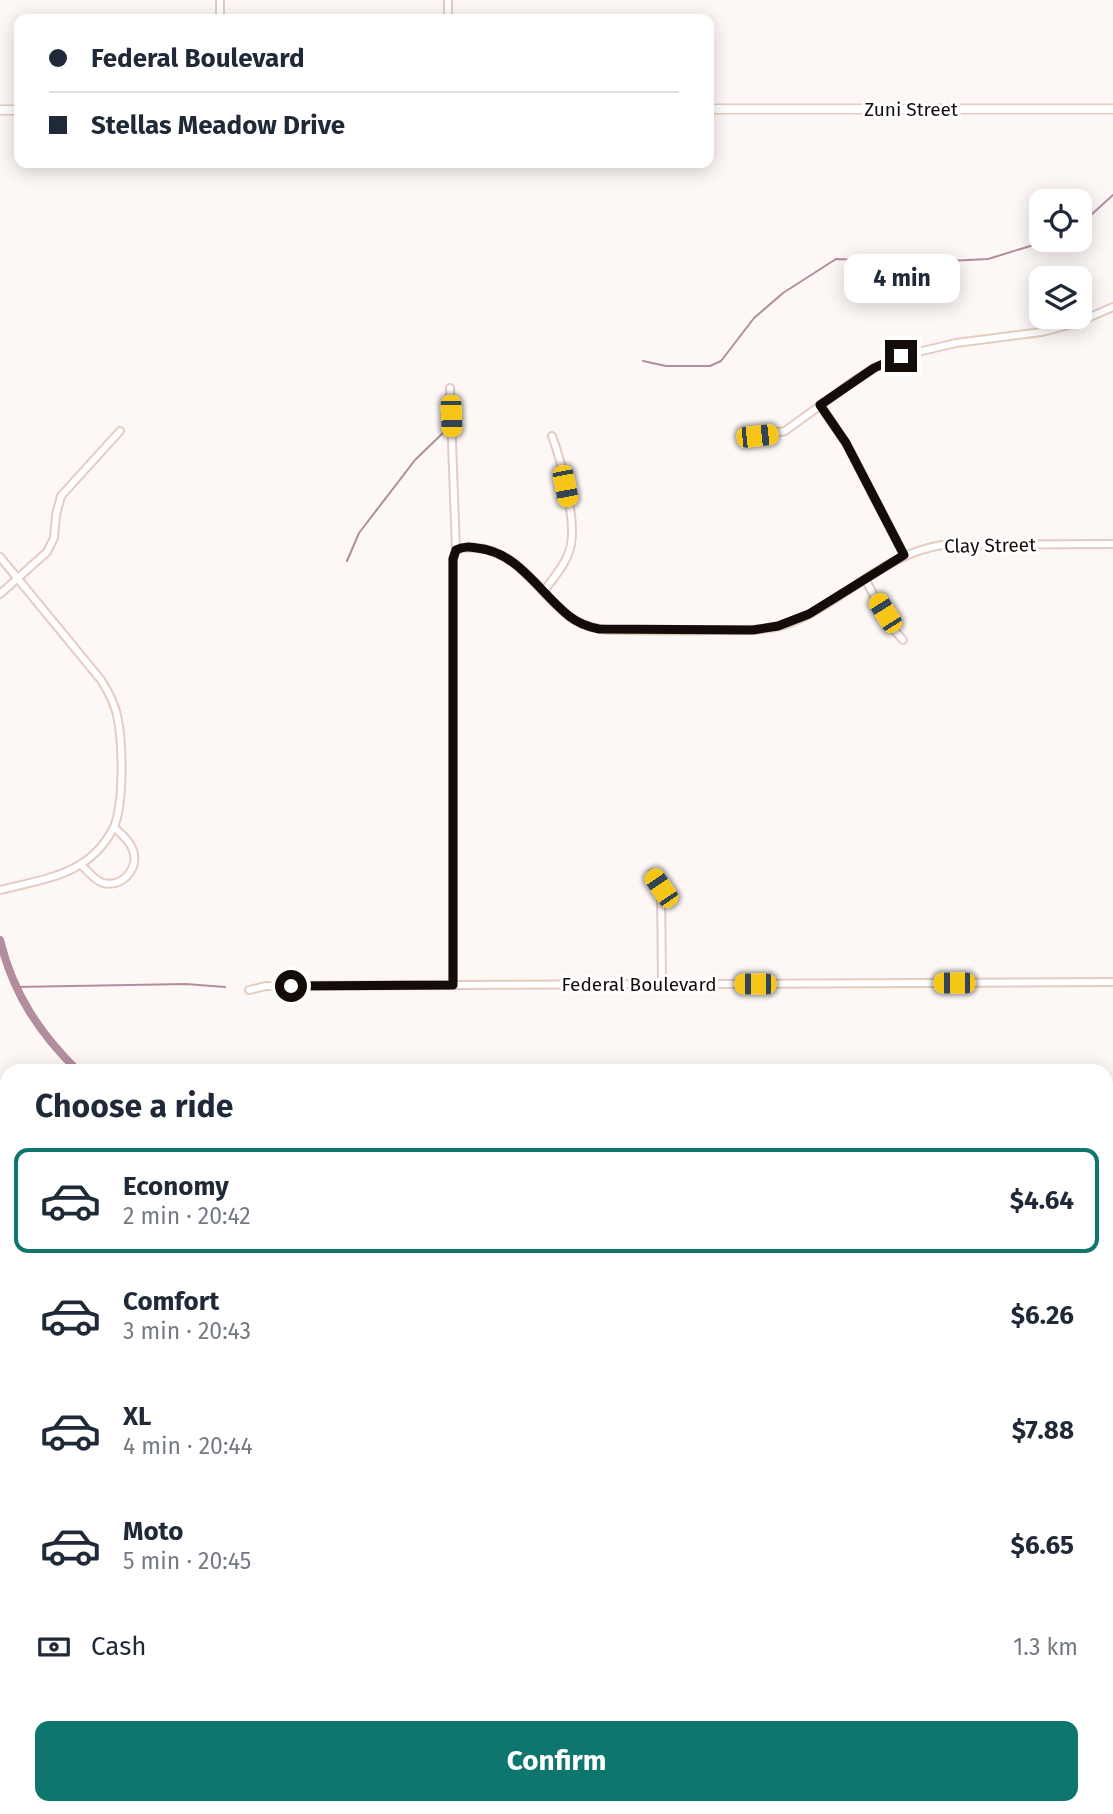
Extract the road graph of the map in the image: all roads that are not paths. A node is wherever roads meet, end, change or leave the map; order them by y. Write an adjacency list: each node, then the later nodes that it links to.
1 (1113, 109): 2 (street, Zuni Street)
2 (714, 110)
3 (1113, 307): 5 (street)
4 (450, 388): 10 (street)
5 (820, 405): 8 (street); 11 (street)
6 (120, 431): 13 (street)
7 (552, 436): 15 (street)
8 (757, 436)
9 (1113, 544): 11 (street, Clay Street)
10 (456, 550): 15 (street, Clay Street); 24 (street)
11 (904, 555): 14 (street, Clay Street)
12 (0, 557): 13 (street)
13 (18, 579): 16 (street); 18 (street)
14 (865, 579): 15 (street, Clay Street); 17 (street)
15 (544, 591)
16 (0, 594)
17 (903, 640)
18 (114, 827): 19 (street); 19 (street)
19 (81, 865): 21 (street)
20 (652, 873): 23 (street)
21 (0, 890)
22 (1113, 982): 23 (street, Federal Boulevard)
23 (662, 984): 24 (street, Federal Boulevard)
24 (453, 985): 25 (street, Federal Boulevard)
25 (249, 990)

